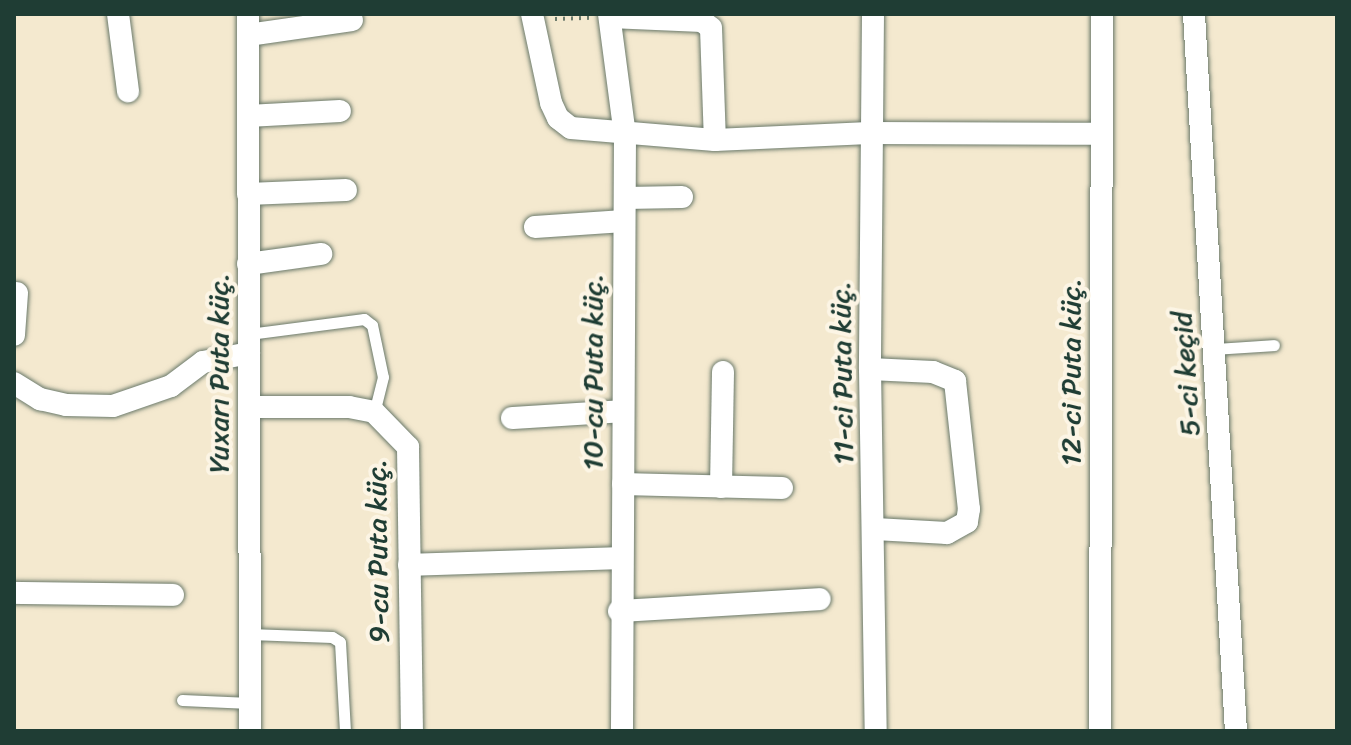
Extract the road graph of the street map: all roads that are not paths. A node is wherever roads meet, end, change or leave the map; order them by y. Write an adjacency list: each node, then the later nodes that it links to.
1 (118, 14): 9 (street)
2 (873, 14): 12 (street, 11-ci Puta küç.)
3 (1102, 14): 13 (street, 12-ci Puta küç.)
4 (1194, 14): 28 (street, 5-ci keçid)
5 (609, 16): 14 (street, 10-cu Puta küç.); 15 (street)
6 (532, 17): 14 (street)
7 (352, 20): 8 (street)
8 (248, 25): 11 (street, Yuxarı Puta küç.)
9 (128, 91)
10 (340, 111): 11 (street)
11 (248, 116): 17 (street, Yuxarı Puta küç.)
12 (869, 133): 13 (street); 15 (street); 29 (street, 11-ci Puta küç.)
13 (1101, 134): 54 (street, 12-ci Puta küç.)
14 (625, 135): 15 (street); 19 (street, 10-cu Puta küç.)
15 (715, 140)
16 (346, 190): 17 (street)
17 (248, 194): 23 (street, Yuxarı Puta küç.)
18 (682, 197): 19 (street)
19 (625, 198): 20 (street, 10-cu Puta küç.)
20 (624, 221): 21 (street); 33 (street, 10-cu Puta küç.)
21 (535, 227)
22 (321, 254): 23 (street)
23 (248, 264): 26 (street, Yuxarı Puta küç.)
24 (17, 293): 25 (street)
25 (14, 335)
26 (249, 343): 31 (street); 32 (street, Yuxarı Puta küç.); 34 (lane)
27 (1274, 345): 28 (lane)
28 (1214, 349): 55 (street, 5-ci keçid)
29 (870, 369): 39 (street, 11-ci Puta küç.); 39 (street)
30 (723, 372): 37 (street)
31 (14, 383)
32 (249, 407): 34 (street); 46 (street, Yuxarı Puta küç.)
33 (622, 411): 35 (street); 36 (street, 10-cu Puta küç.)
34 (374, 412): 41 (street, 9-cu Puta küç.)
35 (512, 418)
36 (623, 484): 37 (street); 40 (street, 10-cu Puta küç.)
37 (721, 487): 38 (street)
38 (782, 488)
39 (875, 529): 53 (street, 11-ci Puta küç.)
40 (620, 558): 41 (street); 45 (street, 10-cu Puta küç.)
41 (409, 565): 51 (street, 9-cu Puta küç.)
42 (14, 593): 43 (street)
43 (173, 595)
44 (820, 599): 45 (street)
45 (619, 611): 52 (street, 10-cu Puta küç.)
46 (249, 634): 48 (street, Yuxarı Puta küç.); 50 (lane)
47 (182, 700): 48 (lane)
48 (250, 703): 49 (street, Yuxarı Puta küç.)
49 (250, 731)
50 (345, 731)
51 (412, 731)
52 (622, 731)
53 (876, 731)
54 (1100, 731)
55 (1236, 731)

